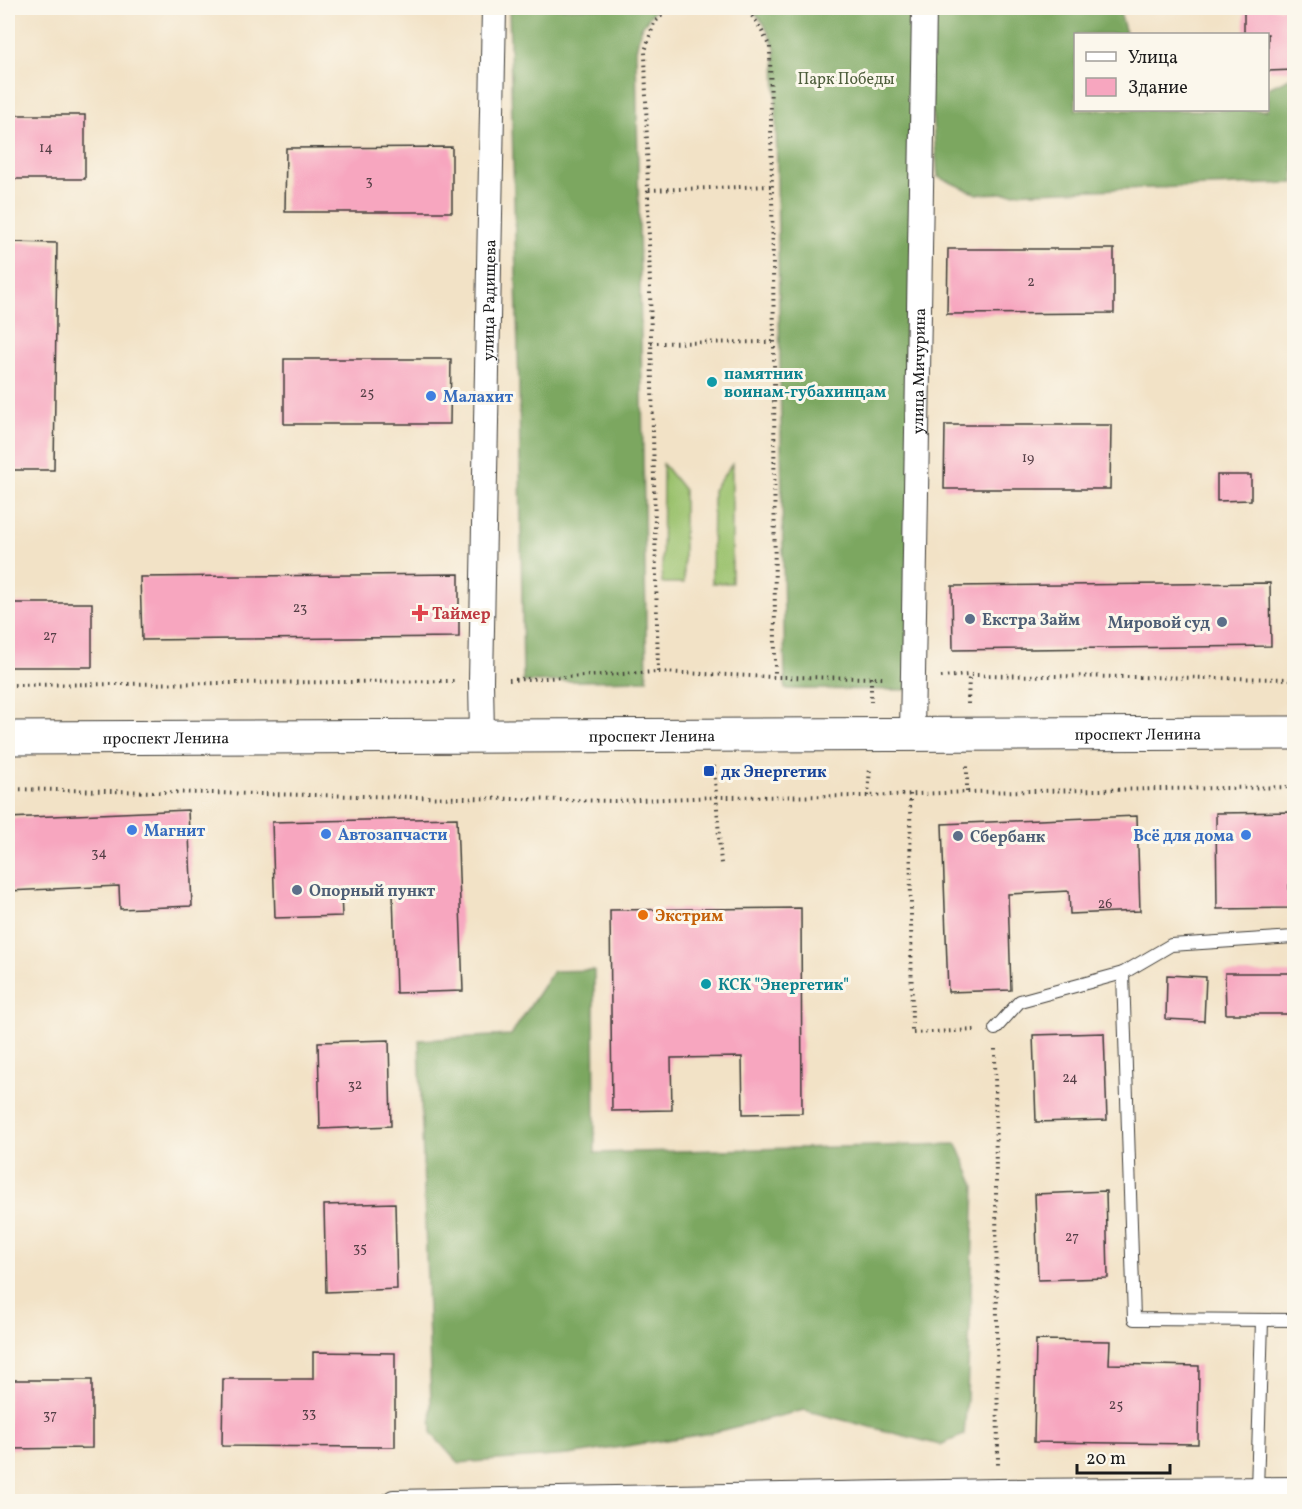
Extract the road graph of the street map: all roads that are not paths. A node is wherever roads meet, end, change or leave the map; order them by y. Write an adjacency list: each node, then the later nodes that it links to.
1 (494, 8): 5 (street, улица Радищева)
2 (924, 8): 4 (street, улица Мичурина)
3 (1294, 733): 4 (main road, проспект Ленина)
4 (912, 734): 5 (main road, проспект Ленина)
5 (482, 736): 6 (main road, проспект Ленина)
6 (8, 738)
7 (1294, 937): 8 (lane)
8 (1123, 974): 9 (lane); 10 (lane)
9 (995, 1029)
10 (1262, 1320): 11 (lane); 13 (lane)
11 (1294, 1320)
12 (1294, 1489): 13 (street)
13 (1257, 1490): 14 (street)
14 (394, 1502)

